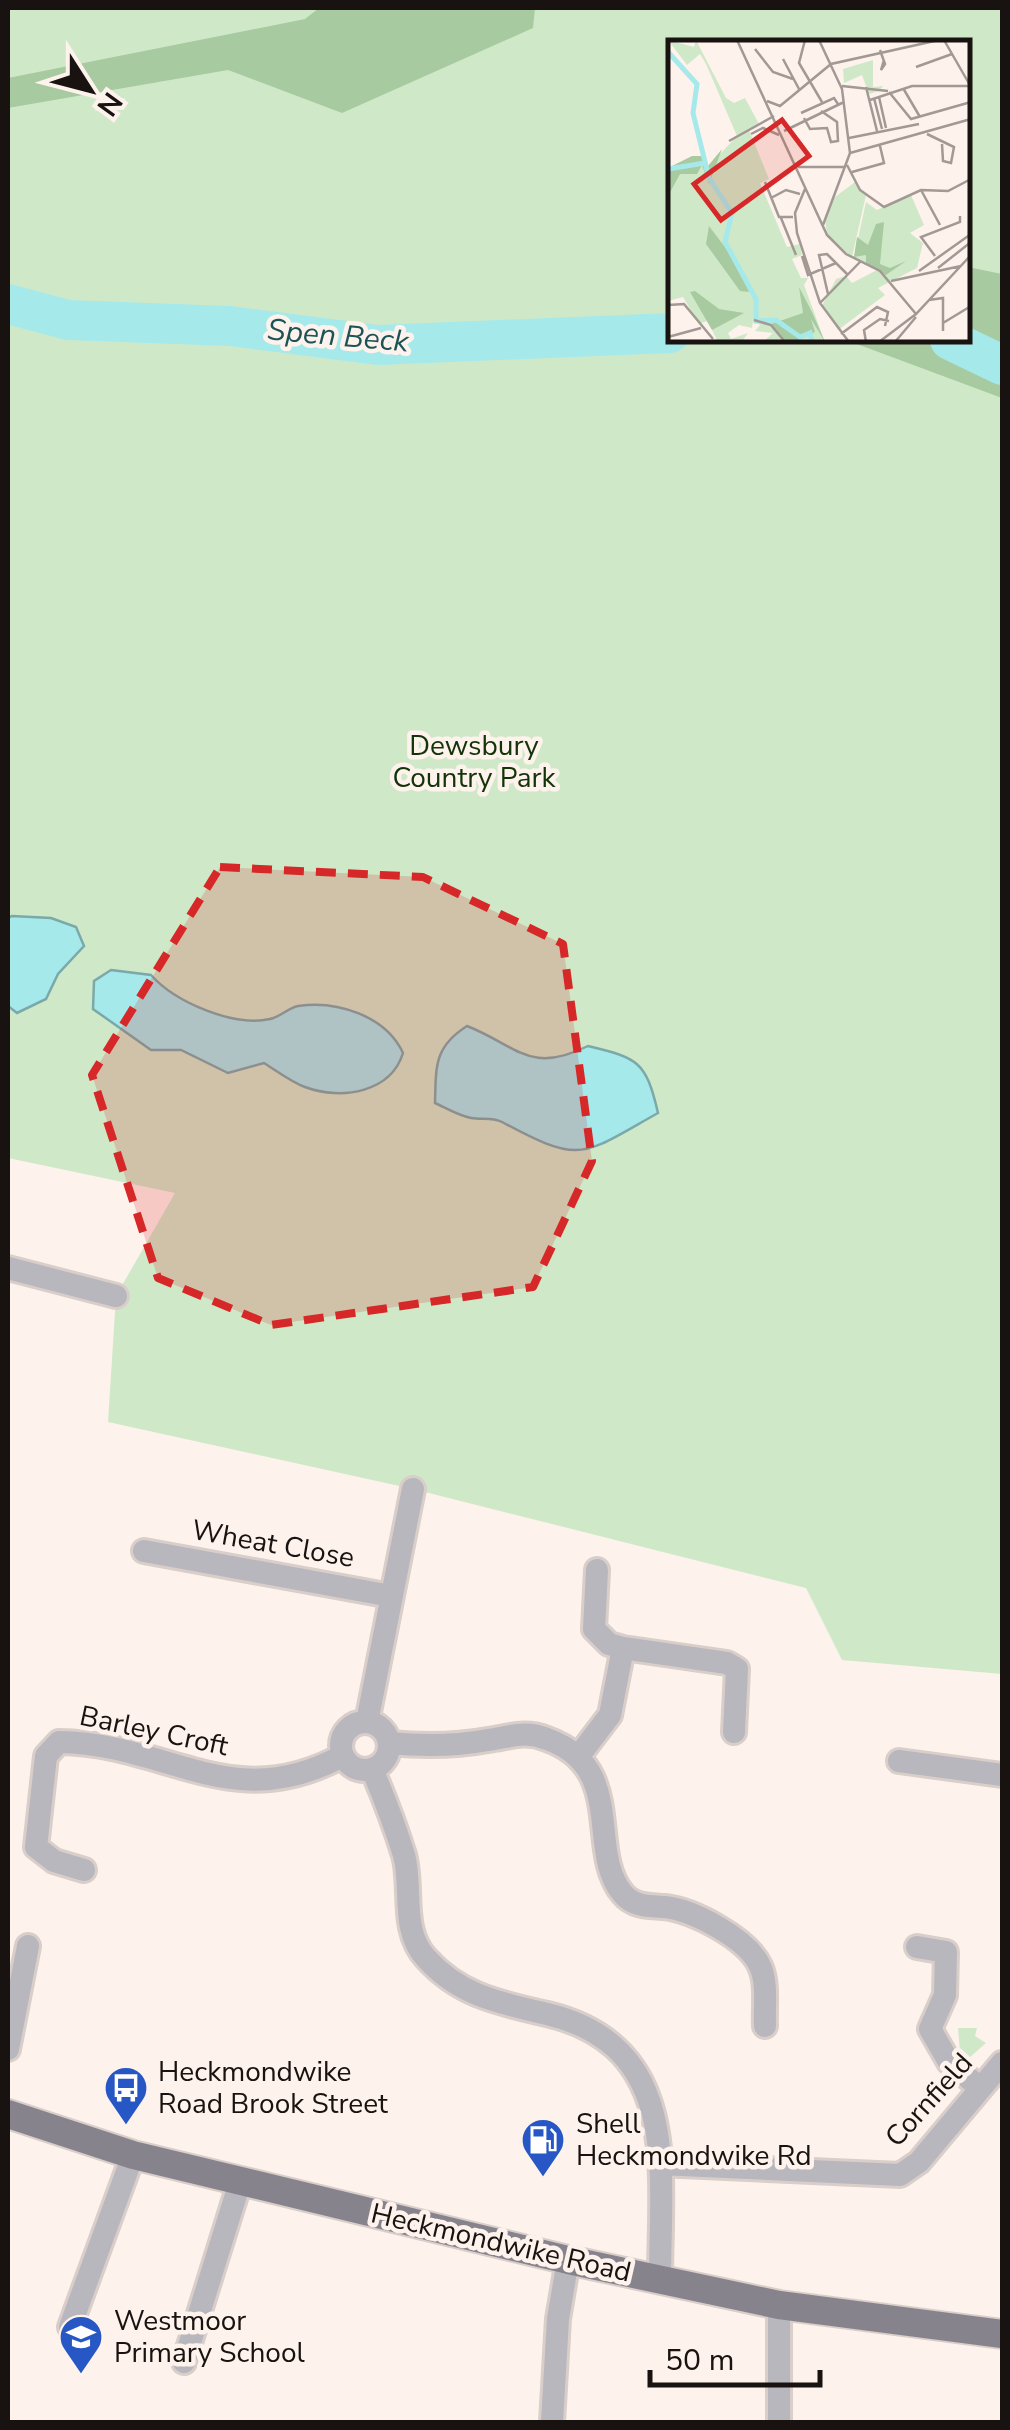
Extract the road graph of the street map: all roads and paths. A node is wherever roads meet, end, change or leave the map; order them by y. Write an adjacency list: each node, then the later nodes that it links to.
1 (8, 1268): 2 (street)
2 (116, 1296)
3 (413, 1489): 6 (street)
4 (144, 1551): 6 (street, Wheat Close)
5 (597, 1570): 7 (street)
6 (391, 1596): 8 (street)
7 (623, 1648): 9 (street); 12 (street)
8 (366, 1722): 10 (street); 11 (street)
9 (734, 1732)
10 (389, 1743): 12 (street); 14 (street)
11 (342, 1756): 14 (street); 16 (street, Barley Croft)
12 (578, 1757): 19 (street)
13 (899, 1761): 15 (street)
14 (372, 1769): 25 (street)
15 (1002, 1775)
16 (84, 1870)
17 (28, 1946): 20 (street)
18 (917, 1948): 22 (street)
19 (765, 2026)
20 (8, 2049)
21 (1002, 2063): 22 (street, Cornfield)
22 (979, 2088): 25 (street, Cornfield)
23 (8, 2114): 24 (main road, Heckmondwike Road)
24 (133, 2155): 26 (main road, Heckmondwike Road); 30 (street)
25 (660, 2164): 28 (street)
26 (240, 2182): 27 (main road, Heckmondwike Road); 32 (street)
27 (568, 2260): 28 (main road, Heckmondwike Road); 33 (street)
28 (660, 2280): 29 (main road, Heckmondwike Road)
29 (779, 2305): 31 (main road, Heckmondwike Road); 34 (street)
30 (70, 2328)
31 (1002, 2334)
32 (184, 2362)
33 (552, 2422)
34 (779, 2422)

